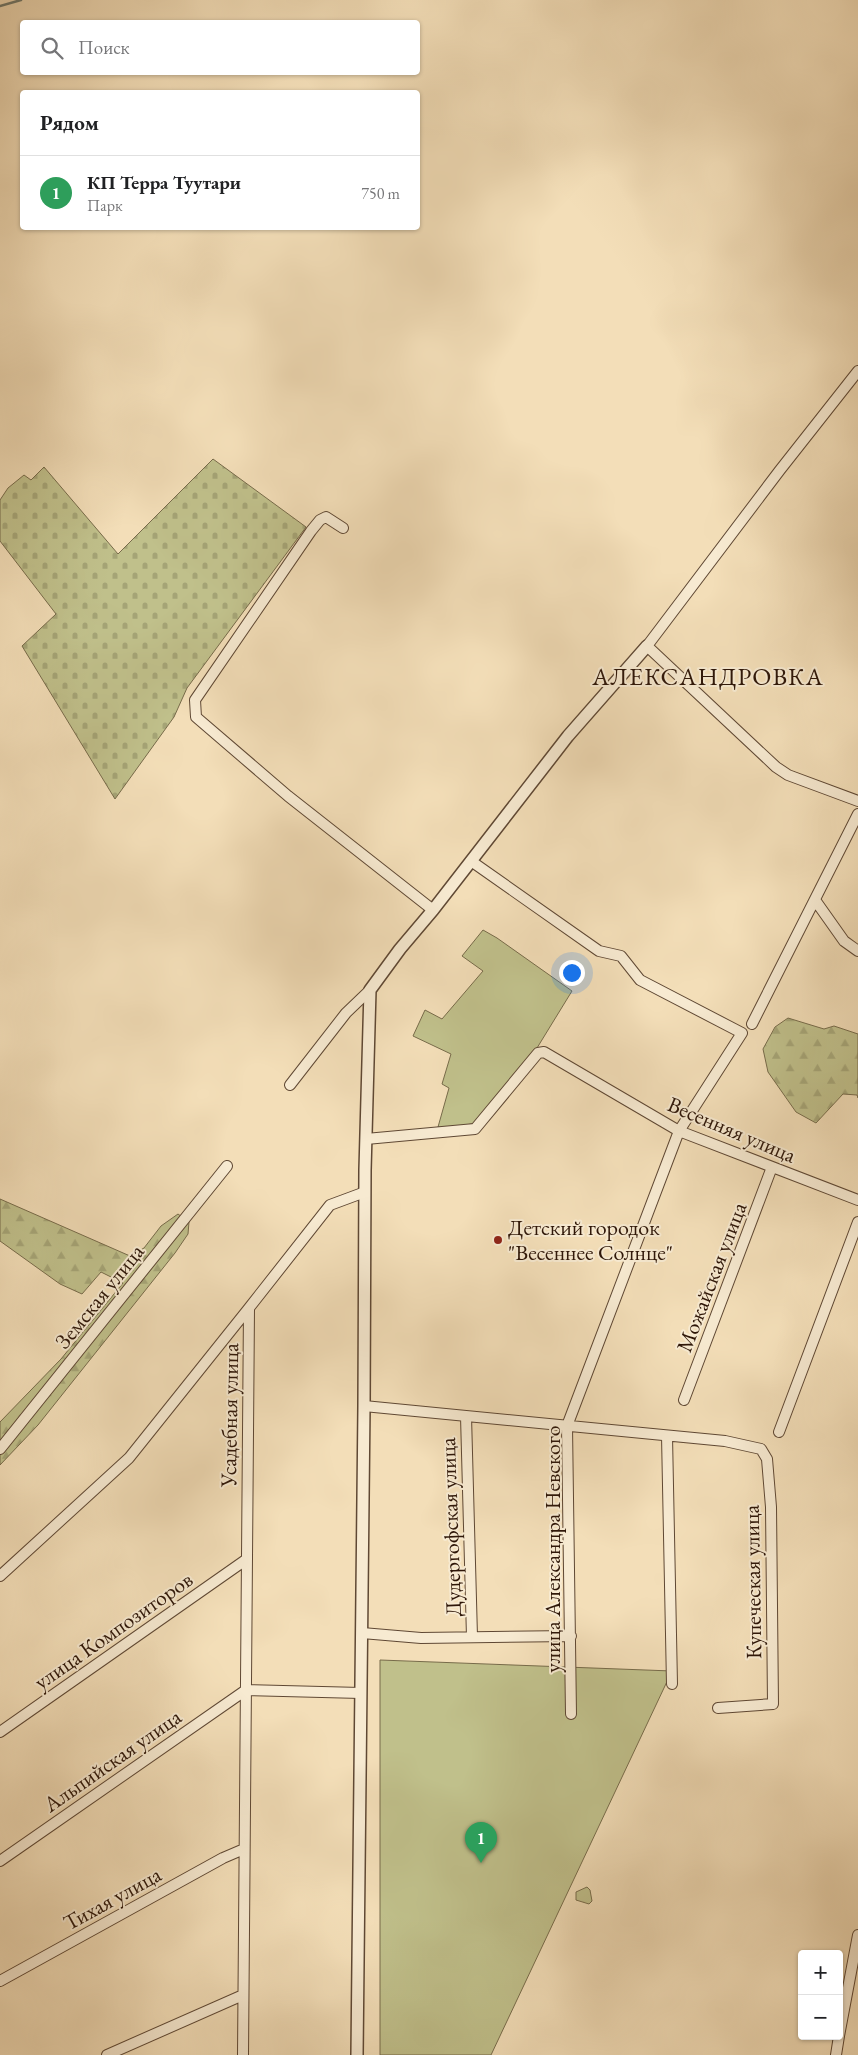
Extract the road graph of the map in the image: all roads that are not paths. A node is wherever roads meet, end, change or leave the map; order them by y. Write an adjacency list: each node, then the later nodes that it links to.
1 (858, 371): 3 (street)
2 (343, 528): 8 (street)
3 (647, 646): 4 (street); 6 (street)
4 (858, 801)
5 (858, 814): 7 (street)
6 (471, 861): 8 (street); 13 (street, улица Александра Невского)
7 (815, 900): 9 (street); 11 (street)
8 (433, 910): 10 (street)
9 (858, 951)
10 (370, 990): 12 (street); 14 (street)
11 (752, 1024)
12 (290, 1085)
13 (678, 1131): 14 (street, Весенняя улица); 16 (street, Весенняя улица); 24 (street, улица Александра Невского)
14 (366, 1138): 17 (street)
15 (227, 1166): 27 (street, Земская улица)
16 (772, 1167): 18 (street, Весенняя улица); 21 (street, Можайская улица)
17 (365, 1192): 20 (street); 22 (street)
18 (858, 1200)
19 (858, 1222): 25 (street)
20 (249, 1308): 28 (street, Усадебная улица); 29 (street)
21 (684, 1400)
22 (364, 1406): 23 (street); 30 (street)
23 (466, 1416): 24 (street); 32 (street, Дудергофская улица)
24 (567, 1426): 26 (street); 31 (street, улица Александра Невского)
25 (778, 1432)
26 (667, 1436): 33 (street); 36 (street, Купеческая улица)
27 (0, 1449)
28 (247, 1559): 34 (street, Усадебная улица); 38 (street, улица Композиторов)
29 (0, 1576)
30 (362, 1633): 32 (street); 35 (street)
31 (571, 1636): 32 (street); 37 (street, улица Александра Невского)
32 (472, 1637)
33 (672, 1684)
34 (246, 1690): 35 (street); 39 (street, Усадебная улица); 40 (street, Альпийская улица)
35 (361, 1692): 48 (street)
36 (718, 1708)
37 (571, 1714)
38 (0, 1732)
39 (244, 1849): 42 (street, Тихая улица); 43 (street, Усадебная улица)
40 (0, 1861)
41 (858, 1935): 44 (street)
42 (0, 1981)
43 (243, 1995): 46 (street); 47 (street, Усадебная улица)
44 (843, 2015)
45 (838, 2040): 49 (street)
46 (107, 2055)
47 (242, 2055)
48 (357, 2055)
49 (836, 2055)

